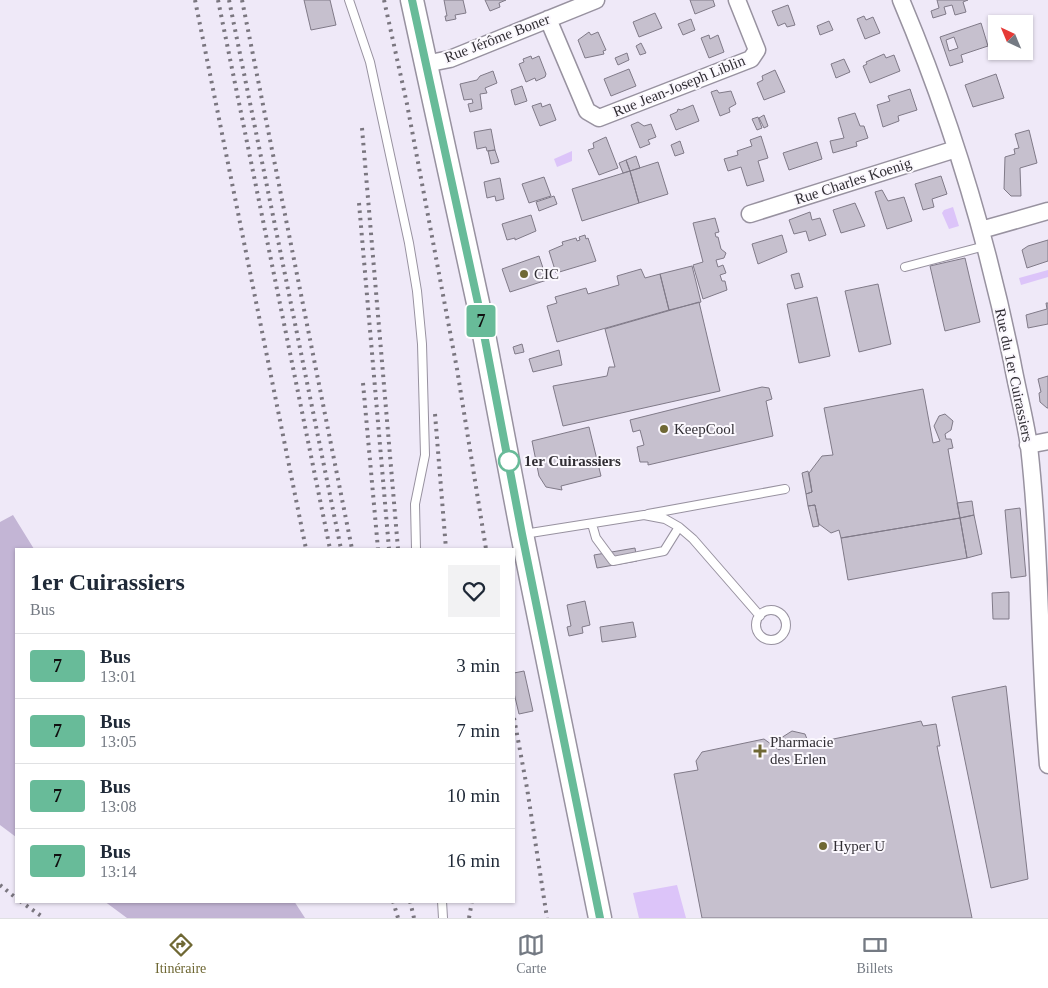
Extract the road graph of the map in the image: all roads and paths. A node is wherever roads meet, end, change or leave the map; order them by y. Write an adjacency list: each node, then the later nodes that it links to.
1 (349, 0): 20 (lane)
2 (412, 0): 7 (main road)
3 (596, 0): 6 (street, Rue Jérôme Boner)
4 (737, 0): 6 (street, Rue Jean-Joseph Liblin)
5 (901, 0): 8 (street, Rue du 1er Cuirassiers)
6 (548, 19): 7 (street, Rue Jérôme Boner)
7 (425, 64): 19 (main road)
8 (956, 149): 10 (street, Rue Charles Koenig); 11 (street, Rue du 1er Cuirassiers)
9 (1048, 212): 11 (street)
10 (750, 214)
11 (983, 238): 12 (lane); 14 (street, Rue du 1er Cuirassiers)
12 (905, 266)
13 (1048, 441): 14 (street)
14 (1028, 445): 22 (street, Rue du 1er Cuirassiers)
15 (785, 489): 16 (lane)
16 (644, 515): 17 (lane); 18 (lane)
17 (592, 524): 18 (lane); 19 (lane)
18 (679, 526): 21 (lane)
19 (522, 534): 25 (main road)
20 (416, 548)
21 (760, 616)
22 (1048, 765)
23 (442, 903): 24 (lane)
24 (443, 918)
25 (600, 918)

